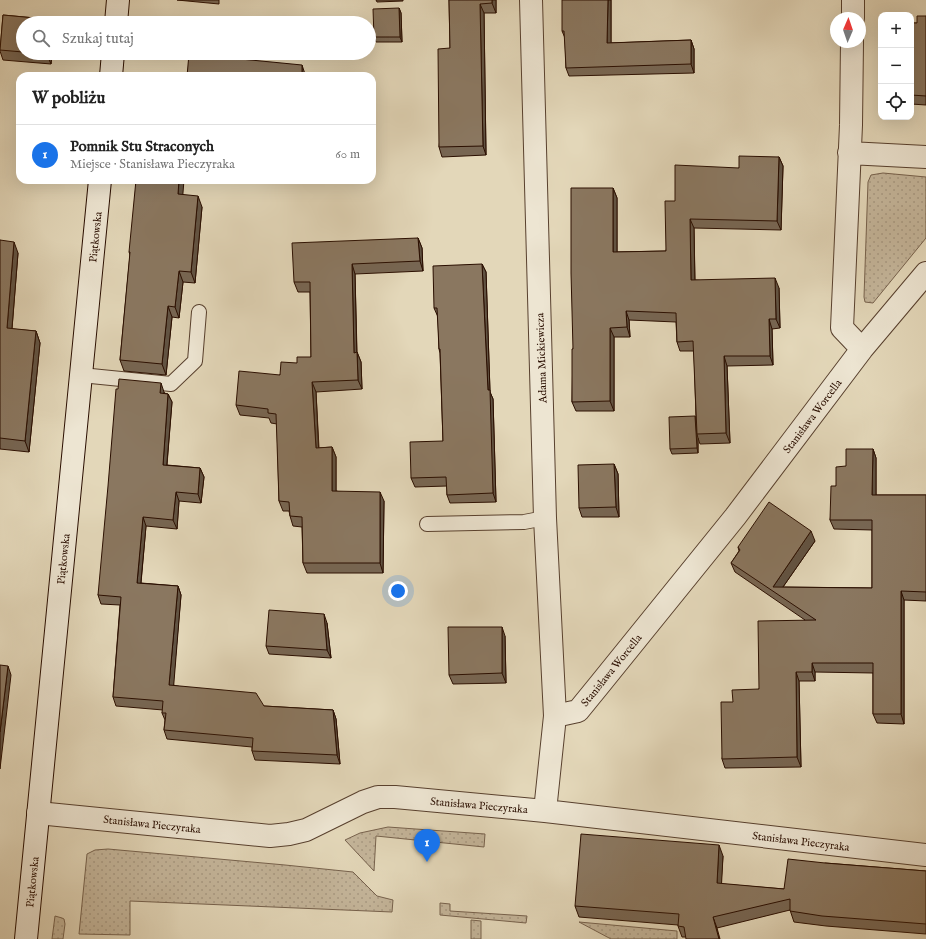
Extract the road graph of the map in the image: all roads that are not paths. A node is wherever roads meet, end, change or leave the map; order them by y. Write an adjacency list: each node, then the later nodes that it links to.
1 (118, 0): 5 (street)
2 (530, 0): 16 (street, Adama Mickiewicza)
3 (854, 0): 4 (street)
4 (853, 12)
5 (117, 16)
6 (852, 48): 9 (street)
7 (112, 60): 8 (street)
8 (111, 72)
9 (849, 153): 10 (street); 14 (street)
10 (926, 157)
11 (100, 184): 15 (street, Piątkowska)
12 (926, 273): 14 (street, Stanisława Worcella)
13 (199, 312): 15 (lane)
14 (862, 349): 18 (street, Stanisława Worcella)
15 (81, 375): 20 (street, Piątkowska)
16 (545, 518): 17 (lane); 18 (street, Adama Mickiewicza)
17 (427, 524)
18 (556, 716): 19 (street, Adama Mickiewicza)
19 (545, 811): 20 (street, Stanisława Pieczyraka); 21 (street, Stanisława Pieczyraka)
20 (38, 813): 22 (street, Piątkowska)
21 (926, 855)
22 (26, 939)

